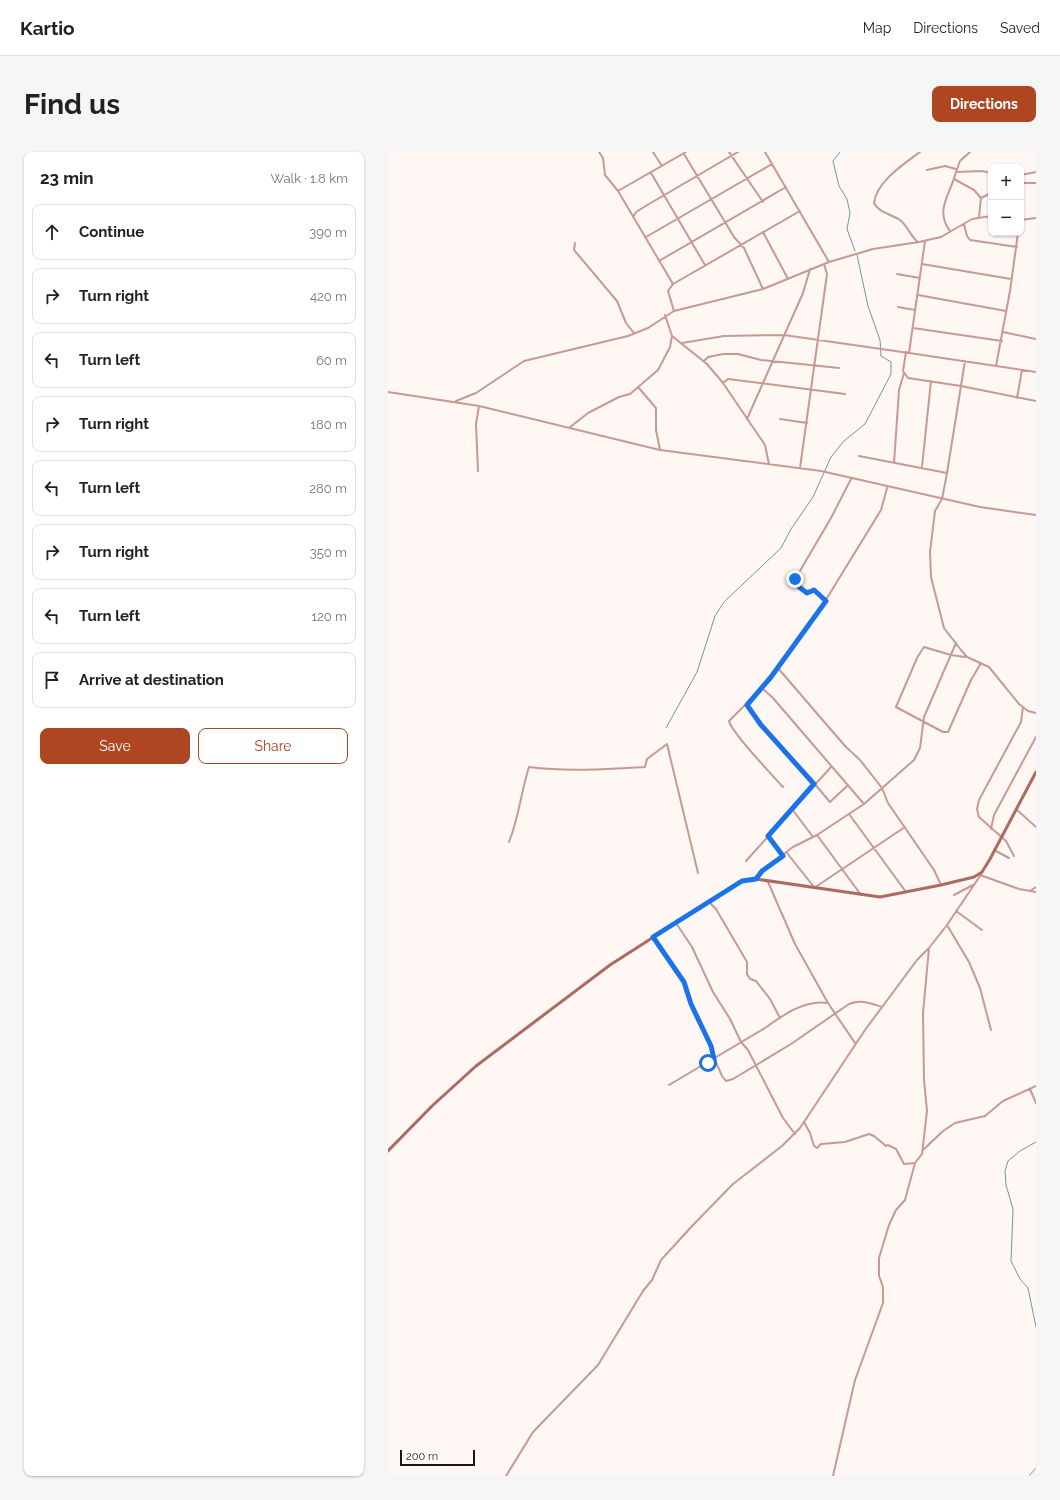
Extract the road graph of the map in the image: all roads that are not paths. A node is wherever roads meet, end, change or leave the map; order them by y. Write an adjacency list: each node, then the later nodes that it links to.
1 (599, 152): 24 (street)
2 (653, 152): 11 (street)
3 (729, 152): 9 (street)
4 (738, 152): 9 (street)
5 (765, 152): 10 (street)
6 (920, 152): 45 (street)
7 (970, 152): 13 (street)
8 (685, 153): 11 (street); 18 (street)
9 (732, 156): 18 (street); 19 (street)
10 (772, 164): 19 (street); 23 (street)
11 (662, 166): 16 (street)
12 (927, 170): 13 (street)
13 (956, 170): 14 (street); 20 (street)
14 (988, 172)
15 (1036, 172): 17 (street)
16 (651, 173): 24 (street); 26 (street)
17 (1024, 174)
18 (697, 176): 26 (street); 28 (street)
19 (746, 179): 28 (street); 29 (street)
20 (954, 179): 27 (street); 39 (street)
21 (1024, 183): 22 (street)
22 (1036, 183)
23 (786, 188): 29 (street); 30 (street)
24 (618, 191): 32 (street)
25 (988, 194): 27 (street)
26 (664, 195): 32 (street); 34 (street)
27 (981, 198): 33 (street)
28 (711, 199): 34 (street); 37 (street)
29 (763, 202): 37 (street)
30 (800, 211): 40 (street); 50 (street)
31 (988, 216): 33 (street)
32 (633, 217): 42 (street)
33 (979, 217): 38 (street)
34 (678, 218): 42 (street); 43 (street)
35 (1036, 218): 36 (street)
36 (1024, 220)
37 (725, 222): 43 (street); 47 (street)
38 (964, 224): 39 (street); 48 (street)
39 (950, 231): 44 (street)
40 (763, 232): 47 (street); 57 (street)
41 (1018, 236): 48 (street)
42 (646, 237): 49 (street)
43 (692, 241): 49 (street); 53 (street)
44 (925, 241): 45 (street); 52 (street)
45 (919, 242): 50 (street)
46 (575, 243): 69 (street)
47 (741, 245): 53 (street); 60 (street)
48 (1017, 248): 58 (street)
49 (659, 261): 59 (street)
50 (829, 262): 51 (street)
51 (824, 264): 54 (street); 73 (street)
52 (922, 264): 56 (street); 58 (street)
53 (705, 265): 59 (street)
54 (810, 269): 57 (street); 70 (street)
55 (897, 274): 56 (street)
56 (920, 278): 61 (street)
57 (788, 279): 60 (street)
58 (1011, 280): 65 (street)
59 (673, 284): 64 (street)
60 (763, 289): 64 (street)
61 (918, 295): 63 (street); 65 (street)
62 (898, 307): 63 (street)
63 (915, 310): 67 (street)
64 (674, 311): 66 (street)
65 (1006, 311): 68 (street)
66 (665, 315): 69 (street); 71 (street)
67 (913, 328): 74 (street); 76 (street)
68 (1003, 332): 72 (street); 74 (street)
69 (634, 334): 95 (street)
70 (784, 335): 73 (street); 75 (street); 77 (street)
71 (672, 336): 75 (street); 90 (street)
72 (1036, 339)
73 (818, 340): 76 (street); 80 (street)
74 (1002, 342): 81 (street)
75 (682, 343): 78 (street)
76 (908, 352): 79 (street); 85 (street)
77 (773, 360): 78 (street); 80 (street); 88 (street)
78 (704, 361): 87 (street)
79 (965, 361): 81 (street); 89 (street)
80 (815, 364): 82 (street); 91 (street)
81 (996, 366): 83 (street)
82 (839, 368)
83 (1022, 370): 84 (street); 94 (street)
84 (1036, 372)
85 (904, 373): 86 (street); 104 (street)
86 (931, 381): 89 (street); 106 (street)
87 (723, 383): 88 (street); 98 (street)
88 (763, 384): 91 (street); 98 (street)
89 (961, 386): 94 (street); 109 (street)
90 (638, 387): 101 (street); 102 (street)
91 (811, 390): 93 (street); 100 (street)
92 (388, 392): 95 (street)
93 (845, 394)
94 (1017, 398): 96 (street)
95 (454, 401): 97 (street)
96 (1036, 401)
97 (479, 406): 101 (street); 108 (street)
98 (747, 419): 105 (street)
99 (780, 419): 100 (street)
100 (807, 423): 107 (street)
101 (569, 428): 102 (street)
102 (660, 450): 105 (street)
103 (859, 456): 104 (street)
104 (894, 463): 106 (street)
105 (769, 464): 107 (street)
106 (922, 467): 109 (street)
107 (800, 468): 110 (street)
108 (478, 471)
109 (948, 473): 112 (street)
110 (851, 479): 111 (street); 114 (street)
111 (888, 488): 112 (street); 114 (street)
112 (942, 499): 113 (street); 115 (street)
113 (1036, 515)
114 (826, 601): 119 (street)
115 (956, 643): 116 (street); 117 (street)
116 (951, 655): 117 (street); 124 (street); 124 (street)
117 (967, 657): 118 (street)
118 (981, 663): 122 (street); 124 (street)
119 (777, 667): 120 (street); 131 (street)
120 (762, 688): 121 (street); 126 (street)
121 (747, 705): 128 (street); 130 (street)
122 (1023, 707): 123 (street); 138 (street)
123 (1036, 713)
124 (924, 722): 131 (street)
125 (1036, 737): 138 (street)
126 (831, 767): 128 (street); 129 (street)
127 (1036, 772): 134 (street)
128 (814, 784): 129 (street); 133 (street)
129 (847, 786): 132 (street)
130 (783, 788)
131 (882, 788): 132 (street); 136 (street)
132 (864, 804): 135 (street)
133 (792, 809): 140 (street); 141 (street)
134 (1016, 809): 137 (street); 142 (street)
135 (849, 814): 139 (street); 144 (street)
136 (905, 827): 144 (street); 157 (street)
137 (1036, 827)
138 (991, 829): 142 (street)
139 (817, 834): 141 (street); 151 (street)
140 (768, 836): 147 (street); 150 (street)
141 (813, 837): 146 (street)
142 (1001, 837): 145 (street); 148 (street)
143 (509, 842): 152 (street)
144 (874, 848): 151 (street); 161 (street)
145 (994, 850): 149 (street); 153 (street)
146 (787, 853): 147 (street); 159 (street)
147 (783, 856): 154 (street)
148 (1014, 856)
149 (1009, 858)
150 (746, 861)
151 (844, 869): 159 (street); 164 (street)
152 (698, 873)
153 (981, 873): 156 (street); 157 (street); 160 (street)
154 (756, 879): 155 (street); 165 (street)
155 (768, 882): 159 (street); 172 (street)
156 (974, 884): 163 (street); 166 (street)
157 (941, 886): 161 (street)
158 (1036, 887): 160 (street)
159 (814, 888): 164 (street)
160 (1030, 891): 162 (street)
161 (906, 892): 164 (street)
162 (1036, 892)
163 (954, 895)
164 (861, 896)
165 (709, 901): 167 (street); 175 (street)
166 (956, 911): 168 (street); 169 (street)
167 (676, 922): 170 (street); 177 (street)
168 (947, 925): 171 (street); 176 (street)
169 (982, 930)
170 (653, 937): 179 (street); 188 (street)
171 (929, 948): 173 (street); 187 (street)
172 (828, 1003): 174 (street); 175 (street)
173 (882, 1007): 174 (street); 178 (street)
174 (835, 1015): 178 (street); 180 (street)
175 (780, 1018): 177 (street)
176 (991, 1030)
177 (741, 1042): 179 (street); 180 (street)
178 (856, 1043): 185 (street)
179 (714, 1059): 180 (street); 181 (street)
180 (756, 1065): 186 (street)
181 (669, 1085)
182 (1036, 1086): 183 (street)
183 (1030, 1089): 184 (street); 187 (street)
184 (1036, 1103)
185 (804, 1122): 186 (street); 189 (street)
186 (794, 1134): 190 (street)
187 (922, 1150): 189 (street)
188 (388, 1151)
189 (915, 1163): 191 (street)
190 (506, 1476)
191 (833, 1476)

